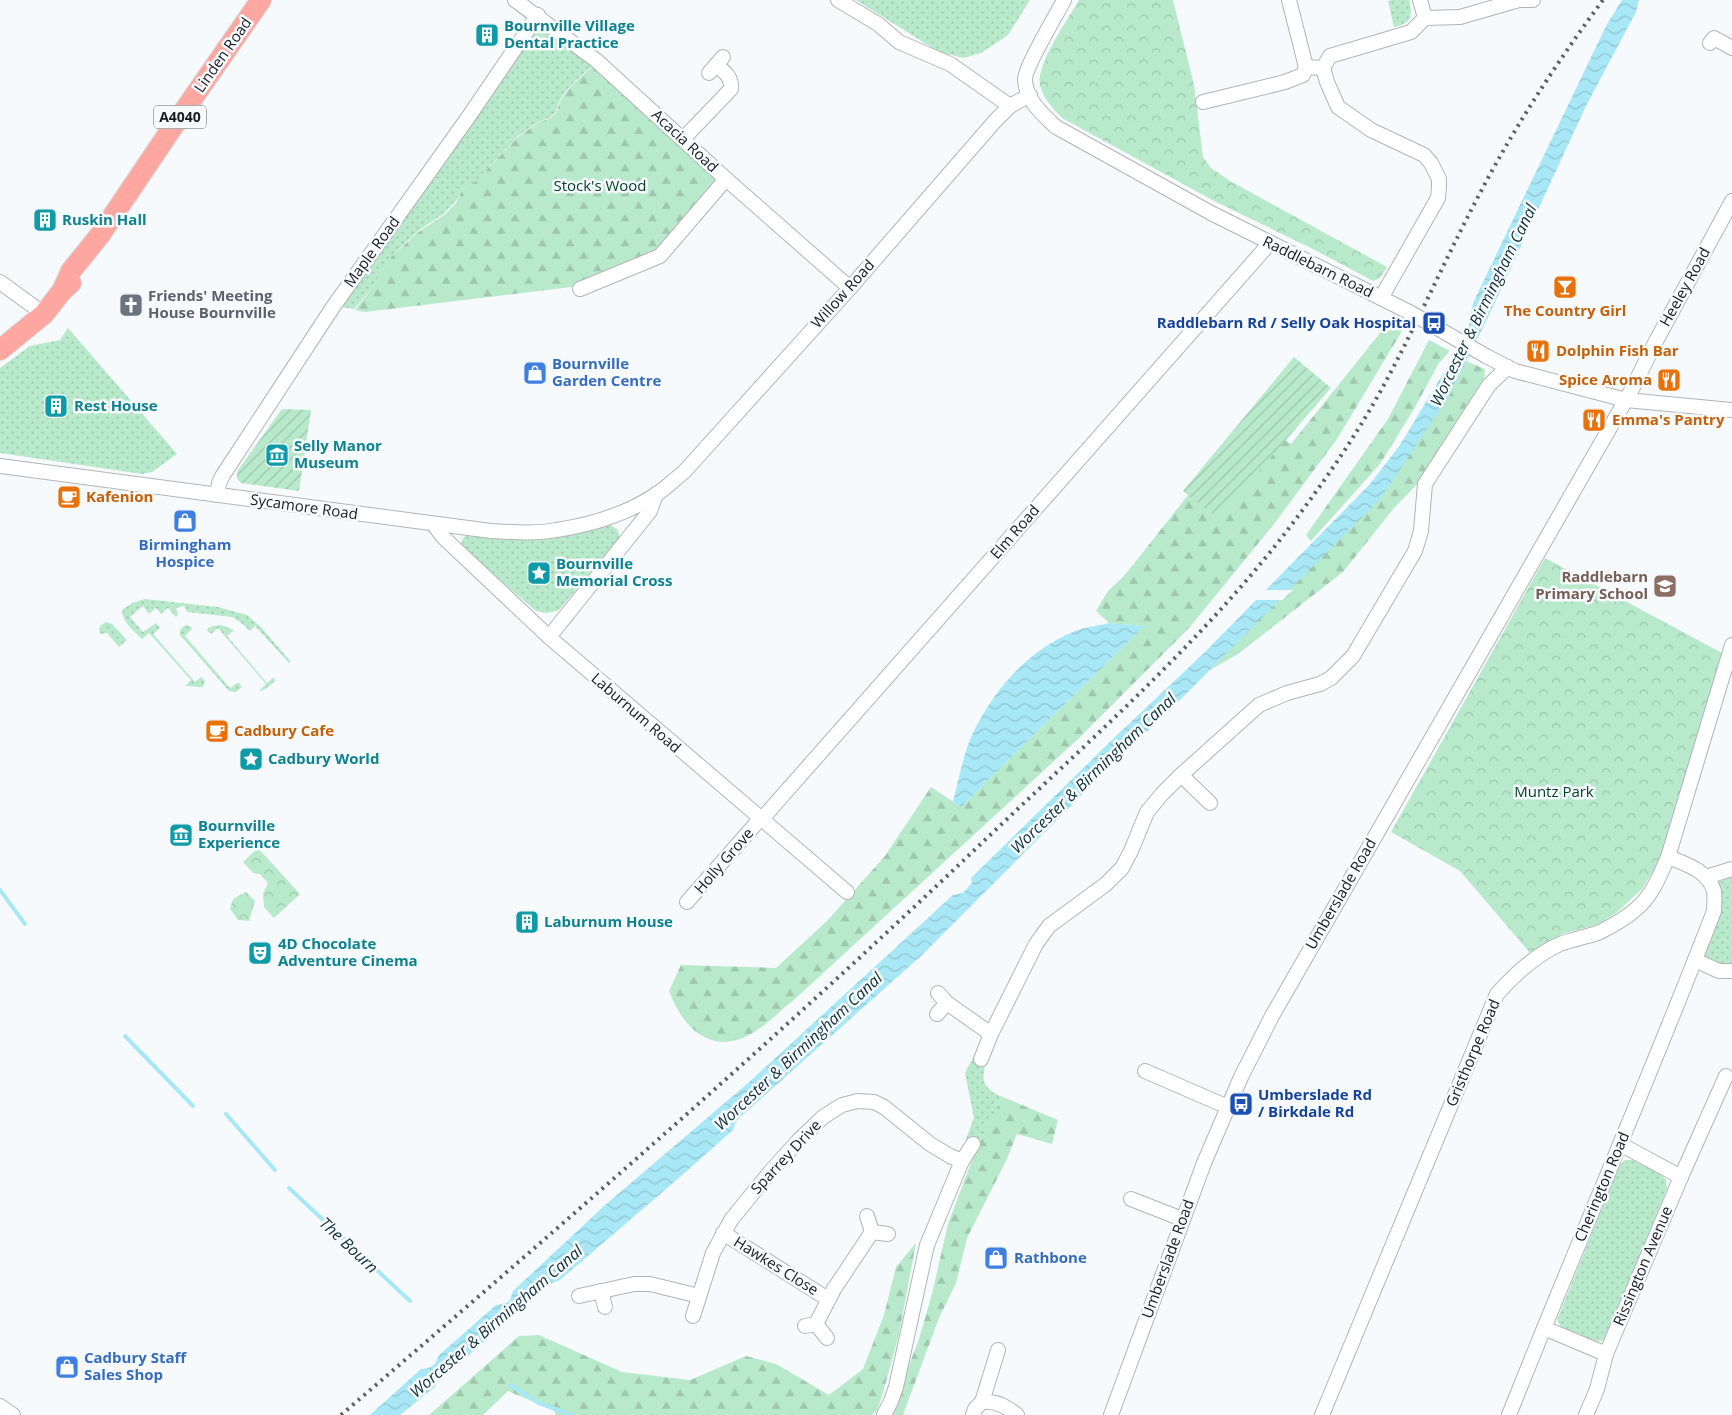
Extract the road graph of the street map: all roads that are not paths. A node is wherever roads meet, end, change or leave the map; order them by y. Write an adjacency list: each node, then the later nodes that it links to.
1 (261, 0): 26 (highway, Linden Road / A4040)
2 (515, 0): 8 (street, Acacia Road)
3 (838, 0): 17 (street)
4 (1064, 0): 15 (street, Raddlebarn Road)
5 (1289, 0): 13 (street)
6 (1420, 0): 9 (street)
7 (1533, 0): 9 (street)
8 (538, 15): 18 (street, Acacia Road); 33 (street, Maple Road)
9 (1425, 18): 14 (street)
10 (1710, 44): 11 (street)
11 (1732, 48)
12 (716, 65): 18 (street)
13 (1306, 67): 14 (street); 16 (street)
14 (1323, 68): 25 (street)
15 (1030, 95): 17 (street, Willow Road); 21 (street, Raddlebarn Road)
16 (1203, 102)
17 (1010, 106): 23 (street, Willow Road)
18 (683, 139): 19 (street, Acacia Road)
19 (726, 179): 23 (street, Acacia Road); 24 (street)
20 (1732, 202): 29 (street, Heeley Road)
21 (1270, 243): 25 (street, Raddlebarn Road); 40 (street, Elm Road)
22 (0, 282): 26 (street)
23 (850, 288): 32 (street, Willow Road)
24 (580, 289)
25 (1381, 298): 28 (street, Raddlebarn Road, bridge)
26 (44, 314): 27 (highway, Linden Road / A4040)
27 (0, 350)
28 (1508, 367): 29 (street, Raddlebarn Road); 38 (street)
29 (1626, 400): 30 (street, Raddlebarn Road); 55 (street, Umberslade Road)
30 (1732, 410)
31 (0, 466): 33 (street, Sycamore Road)
32 (656, 494): 34 (street, Willow Road); 36 (street, Willow Road)
33 (217, 495): 35 (street, Sycamore Road)
34 (607, 518): 35 (street, Sycamore Road)
35 (434, 525): 36 (street, Laburnum Road)
36 (549, 637): 40 (street, Laburnum Road)
37 (1732, 645): 41 (street, Gristhorpe Road)
38 (1181, 775): 39 (street); 51 (street)
39 (1214, 804)
40 (760, 820): 44 (street, Laburnum Road); 45 (street, Holly Grove)
41 (1668, 857): 43 (street); 83 (street, Gristhorpe Road)
42 (1732, 869): 43 (street)
43 (1706, 877): 46 (street, Cherington Road)
44 (846, 892)
45 (687, 902)
46 (1695, 960): 47 (street); 57 (street, Cherington Road)
47 (1732, 971)
48 (938, 993): 49 (street)
49 (947, 1004): 50 (street); 51 (street)
50 (937, 1014)
51 (991, 1034): 52 (street)
52 (981, 1059)
53 (1145, 1071): 55 (street)
54 (1726, 1076): 59 (street, Rissington Avenue)
55 (1228, 1108): 62 (street, Umberslade Road)
56 (973, 1144): 58 (street)
57 (1620, 1144): 59 (street); 72 (street, Cherington Road)
58 (962, 1161): 64 (street, Sparrey Drive); 79 (street)
59 (1681, 1177): 75 (street, Rissington Avenue)
60 (1131, 1199): 62 (street)
61 (867, 1216): 63 (street)
62 (1182, 1219): 82 (street, Umberslade Road)
63 (872, 1232): 65 (street); 69 (street, Hawkes Close)
64 (723, 1233): 68 (street, Sparrey Drive); 69 (street, Hawkes Close)
65 (888, 1234)
66 (601, 1291): 67 (street); 68 (street); 70 (street)
67 (579, 1296)
68 (700, 1296): 71 (street, Sparrey Drive)
69 (828, 1299): 73 (street, Hawkes Close)
70 (605, 1307)
71 (694, 1316)
72 (1544, 1328): 75 (street); 84 (street, Cherington Road)
73 (827, 1338)
74 (998, 1350): 76 (street)
75 (1606, 1354): 85 (street, Rissington Avenue)
76 (982, 1402): 80 (street); 81 (street)
77 (0, 1406): 78 (street)
78 (13, 1415)
79 (884, 1415)
80 (973, 1415)
81 (1017, 1415)
82 (1111, 1415)
83 (1322, 1415)
84 (1510, 1415)
85 (1586, 1415)

